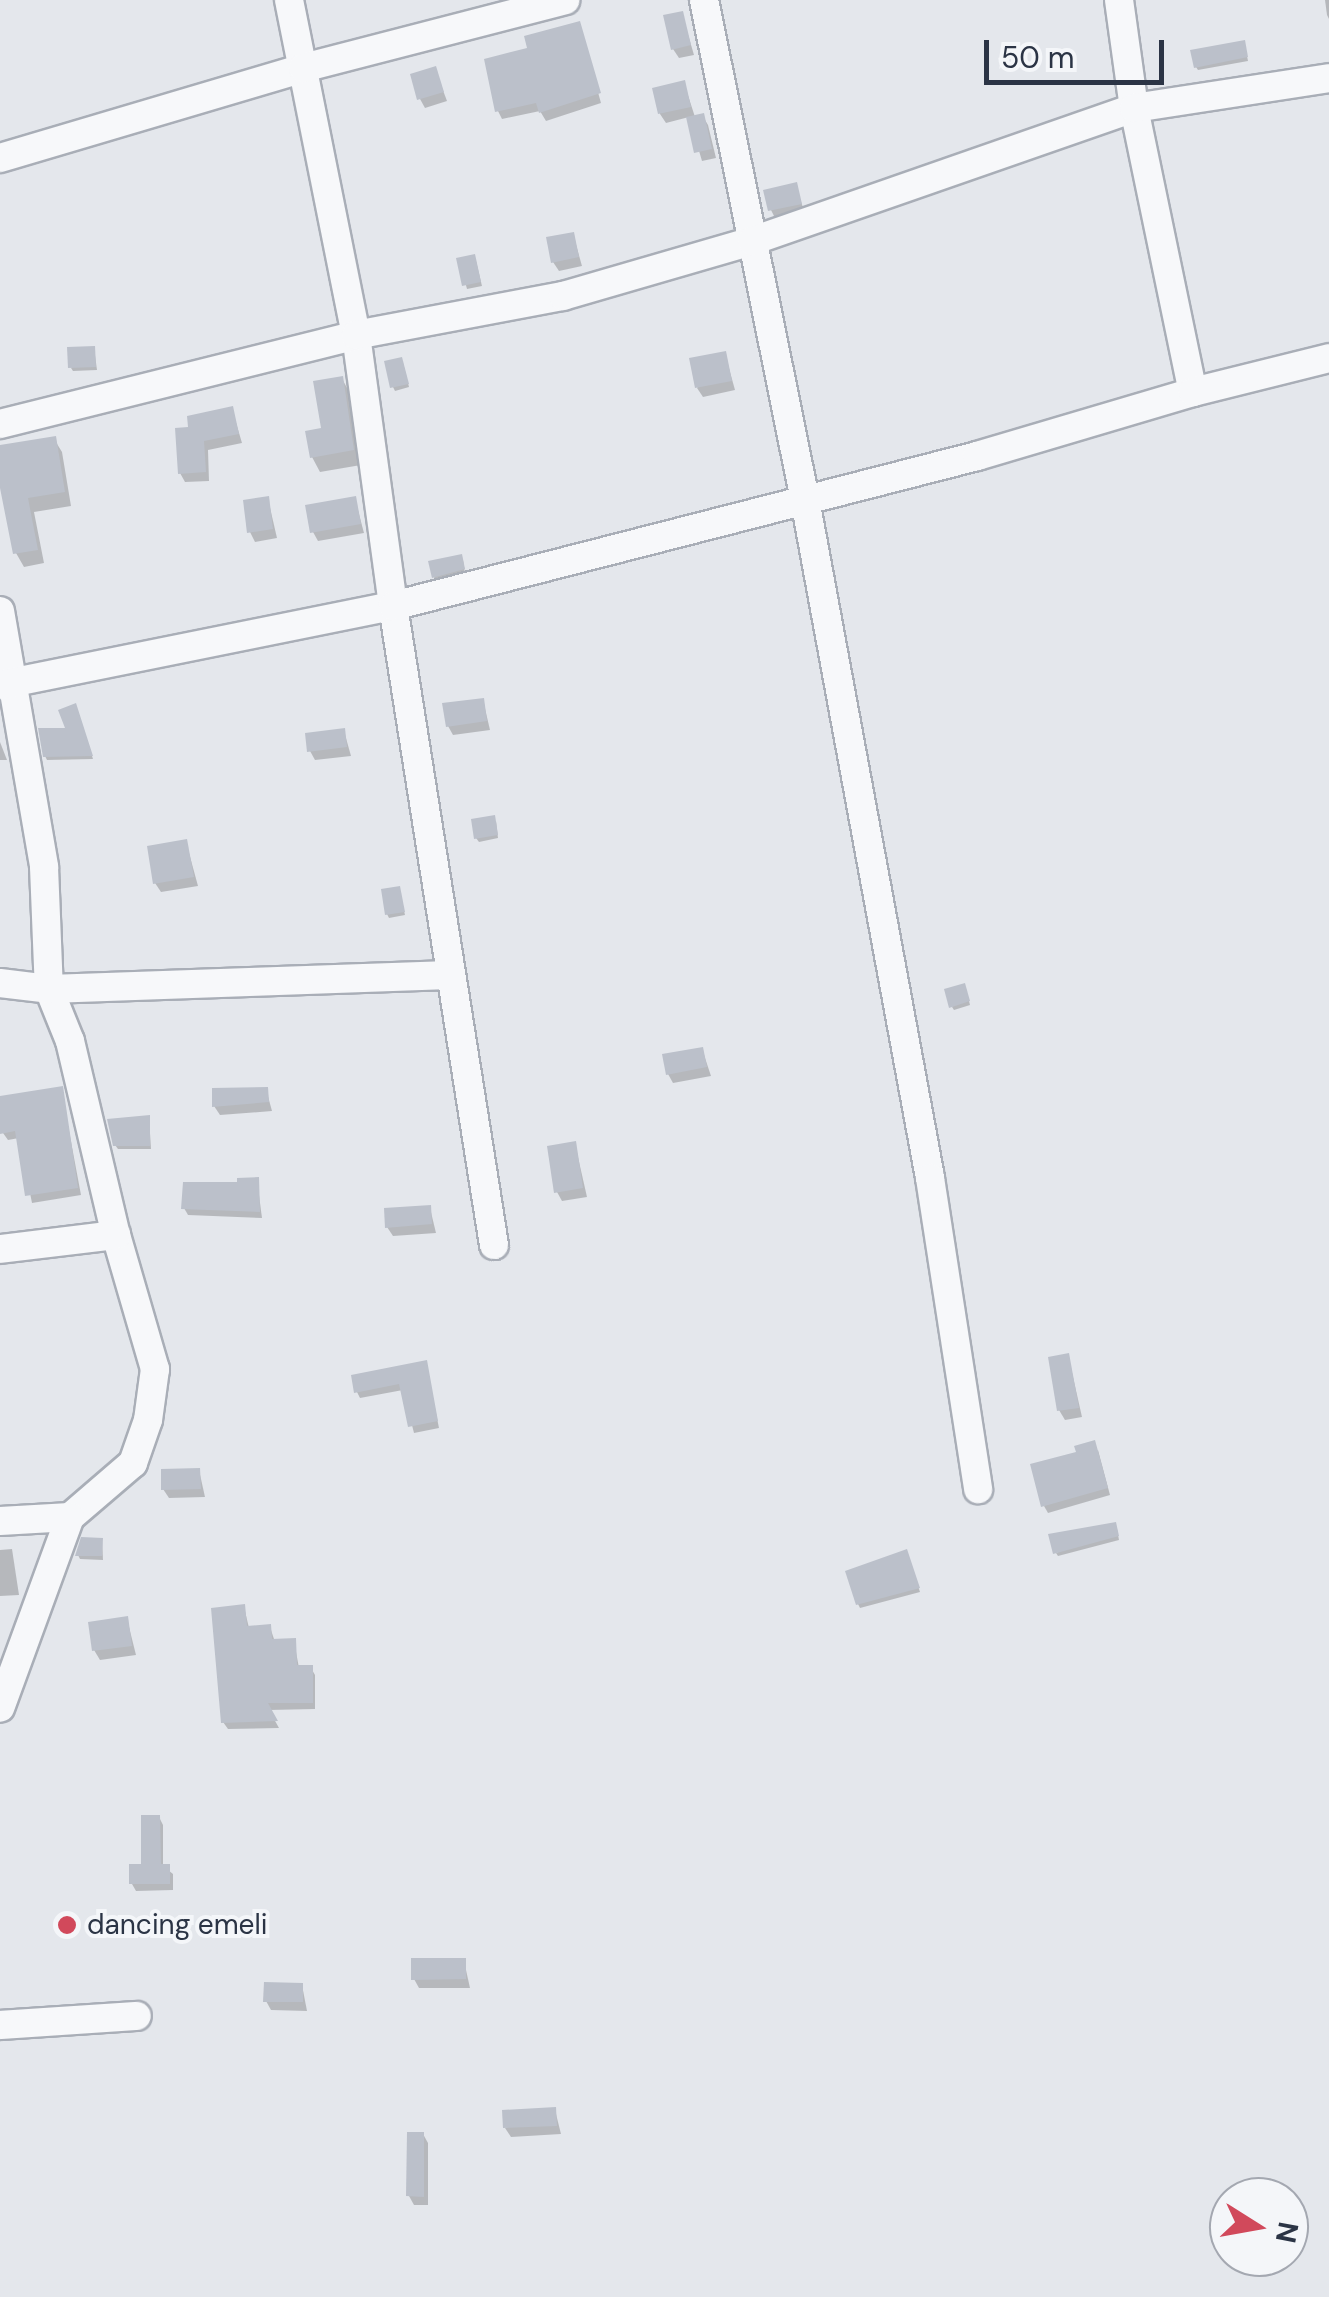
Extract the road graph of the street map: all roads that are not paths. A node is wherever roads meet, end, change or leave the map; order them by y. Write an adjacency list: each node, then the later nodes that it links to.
1 (288, 0): 5 (street)
2 (566, 0): 5 (street)
3 (704, 0): 9 (street)
4 (1119, 0): 7 (street)
5 (302, 68): 8 (street); 10 (street)
6 (1329, 78): 7 (street)
7 (1134, 108): 9 (street); 12 (street)
8 (0, 158)
9 (752, 241): 10 (street); 14 (street)
10 (356, 335): 13 (street); 15 (street)
11 (1329, 358): 12 (street)
12 (1193, 392): 14 (street)
13 (0, 424)
14 (805, 500): 15 (street); 24 (street)
15 (393, 606): 17 (street); 18 (street)
16 (0, 611): 17 (street)
17 (7, 684): 20 (street)
18 (450, 975): 20 (street); 22 (street)
19 (0, 983): 20 (street)
20 (49, 990): 21 (street)
21 (116, 1235): 23 (street); 25 (street)
22 (494, 1245)
23 (0, 1249)
24 (978, 1489)
25 (70, 1517): 26 (street); 27 (street)
26 (0, 1521)
27 (0, 1708)
28 (136, 2016): 29 (street)
29 (0, 2025)

